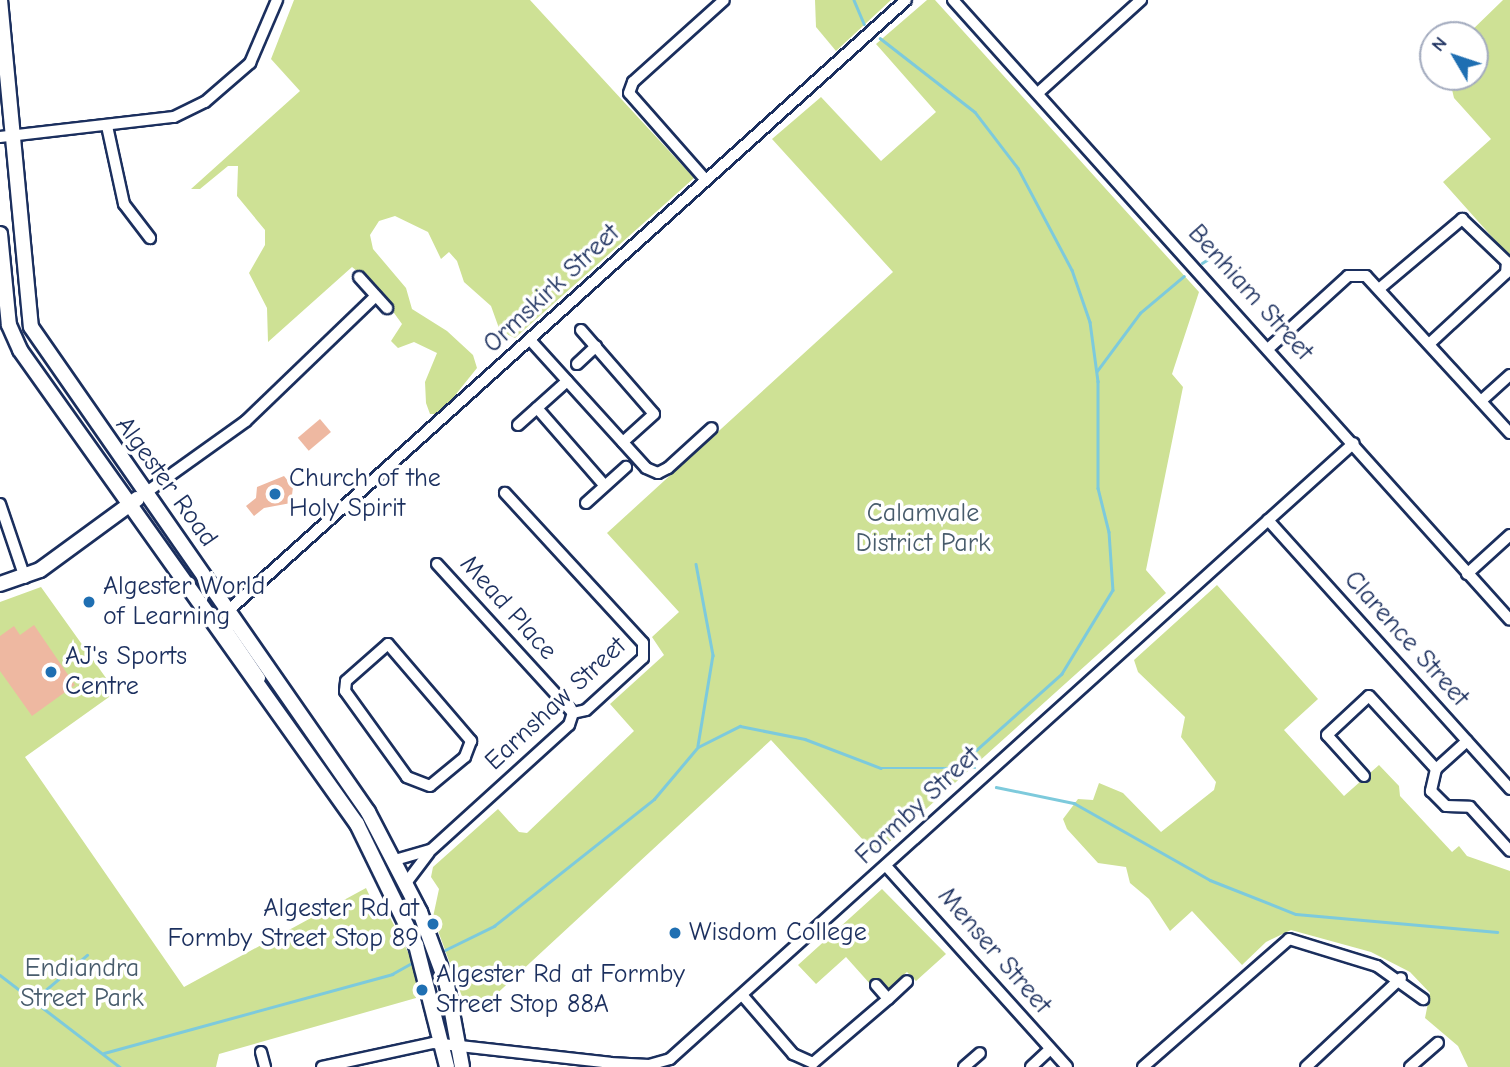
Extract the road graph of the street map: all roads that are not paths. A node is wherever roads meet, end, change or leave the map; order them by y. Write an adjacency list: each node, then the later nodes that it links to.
1 (0, 0): 9 (main road, Algester Road)
2 (277, 0): 8 (street)
3 (724, 0): 10 (street)
4 (906, 0): 10 (street, Ormskirk Street)
5 (953, 0): 7 (street, Benhiam Street)
6 (1141, 0): 7 (street)
7 (1038, 93): 21 (street, Benhiam Street)
8 (107, 126): 9 (street); 12 (street)
9 (5, 136): 35 (main road, Algester Road)
10 (704, 178): 18 (street, Ormskirk Street)
11 (0, 234): 38 (main road, Algester Road)
12 (150, 238)
13 (359, 277): 15 (street)
14 (1379, 289): 19 (street); 19 (street); 21 (street)
15 (376, 296): 16 (street); 35 (street)
16 (387, 308)
17 (581, 330): 20 (street)
18 (531, 341): 24 (street); 46 (street, Ormskirk Street)
19 (1429, 344): 25 (street)
20 (596, 346): 22 (street); 30 (street)
21 (1269, 348): 31 (street, Benhiam Street)
22 (577, 365)
23 (1510, 375): 25 (street)
24 (567, 381): 26 (street); 30 (street)
25 (1481, 401): 29 (street)
26 (537, 408): 27 (street); 33 (street)
27 (518, 425)
28 (712, 428): 30 (street)
29 (1510, 433)
30 (623, 442)
31 (1354, 443): 39 (street, Formby Street); 42 (street, Benhiam Street)
32 (626, 467): 33 (street)
33 (605, 486): 37 (street)
34 (505, 493): 49 (street, Earnshaw Street)
35 (144, 494): 38 (main road); 46 (main road, Algester Road)
36 (0, 503): 43 (street)
37 (586, 503)
38 (130, 504): 43 (main road); 45 (main road, Algester Road)
39 (1268, 520): 50 (street, Clarence Street); 58 (street, Formby Street)
40 (1510, 535): 42 (street)
41 (437, 564): 49 (street, Mead Place)
42 (1467, 574): 47 (street, Benhiam Street)
43 (25, 578): 44 (main road)
44 (0, 584)
45 (196, 598): 46 (street); 48 (main road, Algester Road)
46 (229, 610): 48 (street); 57 (main road, Algester Road)
47 (1510, 620)
48 (276, 712): 67 (main road, Algester Road)
49 (573, 713): 55 (street, Earnshaw Street)
50 (1467, 741): 52 (street); 54 (street, Clarence Street)
51 (465, 757): 51 (street)
52 (1436, 769): 53 (street); 56 (street)
53 (1364, 776)
54 (1510, 789)
55 (431, 850): 57 (street, Earnshaw Street); 59 (street)
56 (1510, 851)
57 (395, 860): 59 (main road, Algester Road)
58 (887, 867): 63 (street, Formby Street); 69 (street, Menser Street)
59 (406, 883): 68 (main road, Algester Road)
60 (1401, 978): 65 (street); 81 (street); 82 (street)
61 (907, 981): 64 (street)
62 (876, 985): 64 (street)
63 (743, 996): 64 (street); 73 (street, Formby Street)
64 (888, 999)
65 (1423, 999)
66 (1438, 1043): 83 (street)
67 (444, 1044): 68 (street, Formby Street); 72 (street, Formby Street); 76 (main road, Algester Road)
68 (460, 1046): 73 (street, Formby Street); 77 (main road, Algester Road)
69 (1050, 1049): 79 (street); 80 (street, Menser Street)
70 (261, 1052): 74 (street)
71 (980, 1053): 78 (street)
72 (381, 1062): 75 (street, Formby Street)
73 (610, 1065)
74 (265, 1067)
75 (322, 1067)
76 (447, 1067)
77 (462, 1067)
78 (964, 1067)
79 (1031, 1067)
80 (1066, 1067)
81 (1143, 1067)
82 (1306, 1067)
83 (1410, 1067)

